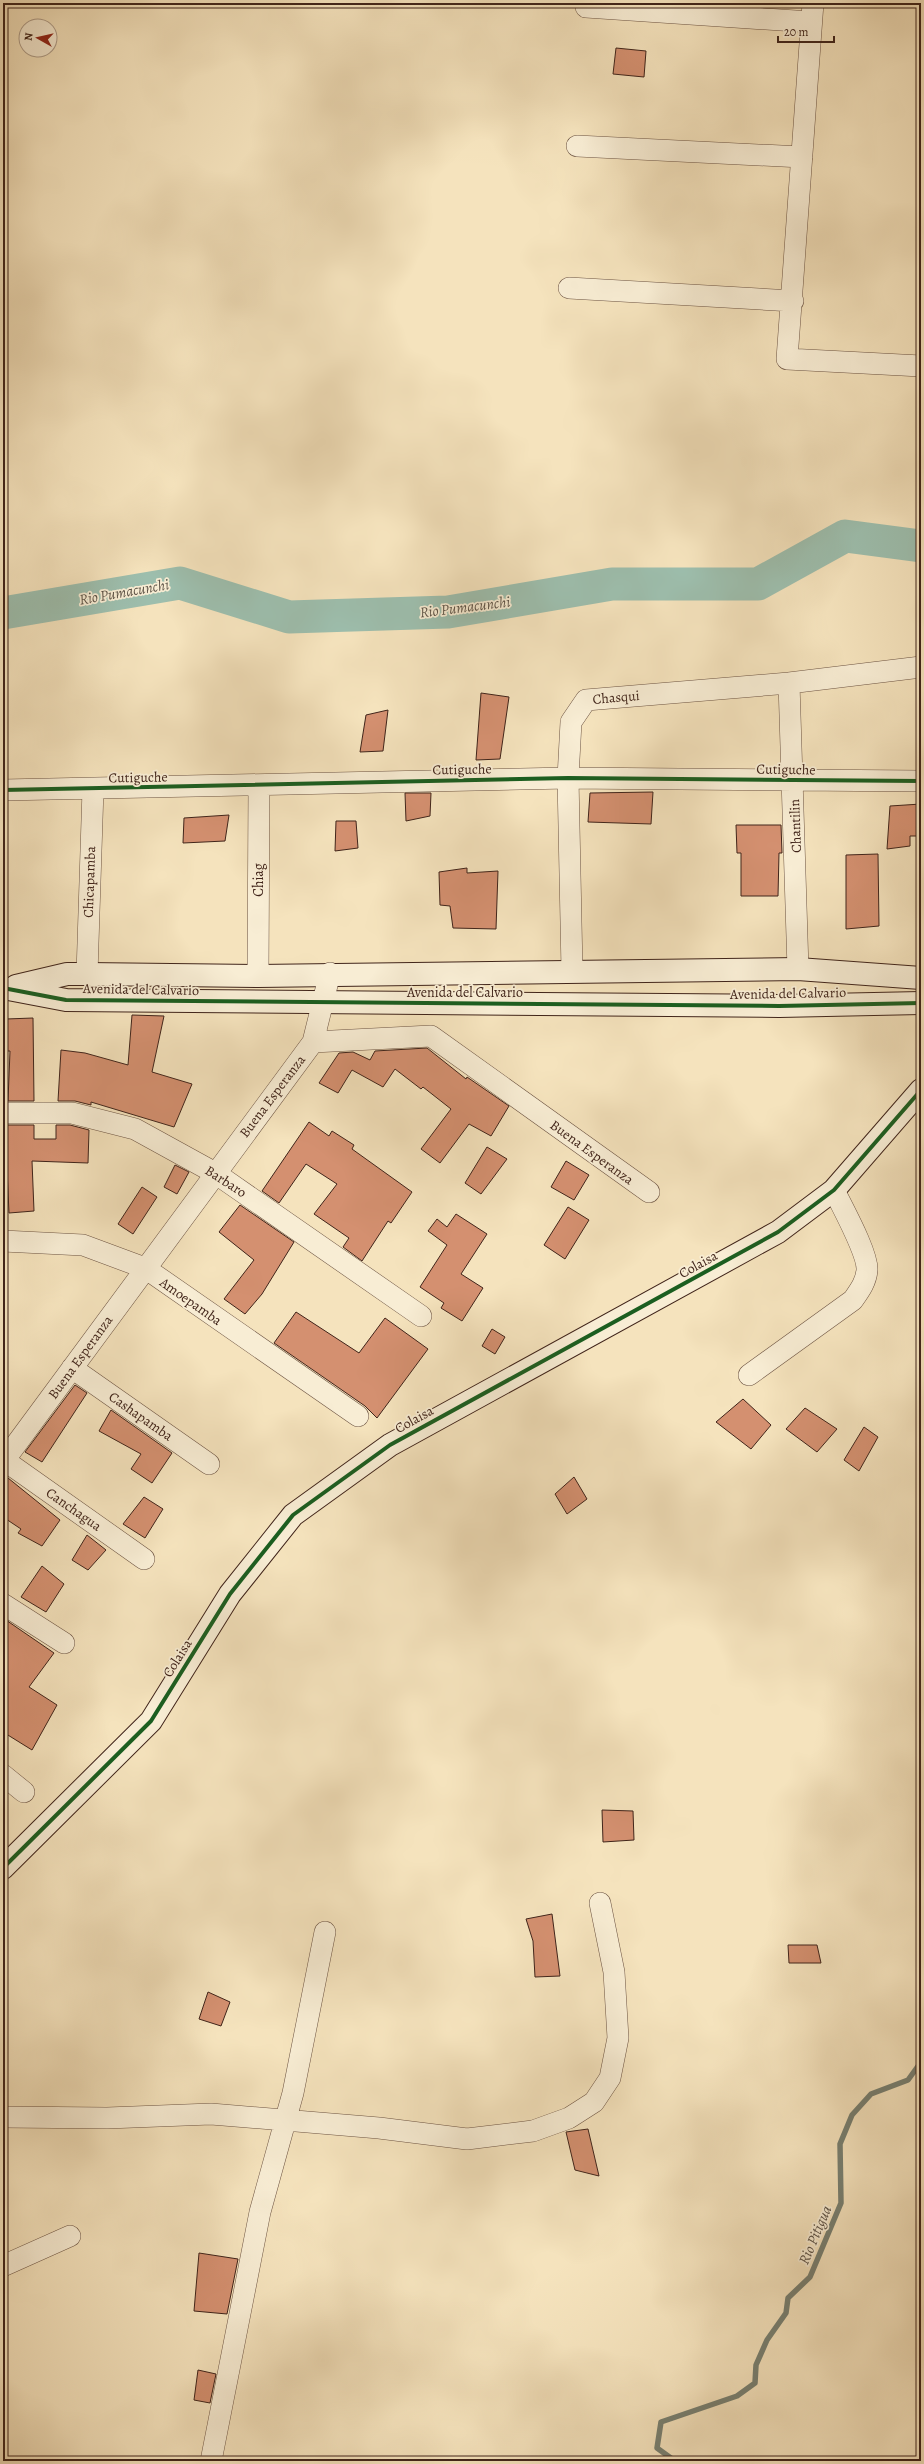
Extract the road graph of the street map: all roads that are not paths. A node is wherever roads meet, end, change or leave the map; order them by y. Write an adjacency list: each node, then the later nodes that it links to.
1 (586, 7): 2 (street)
2 (812, 13): 4 (street)
3 (577, 146): 4 (street)
4 (802, 157): 6 (street)
5 (569, 288): 6 (street)
6 (793, 301): 7 (street)
7 (921, 366)
8 (921, 667): 9 (street, Chasqui)
9 (789, 683): 10 (street, Chasqui); 11 (street, Chantilin)
10 (568, 778): 11 (street, Cutiguche); 13 (street, Cutiguche); 17 (street, Chasqui)
11 (793, 781): 12 (street, Cutiguche); 16 (street, Chantilin)
12 (921, 781)
13 (260, 785): 14 (street, Cutiguche); 20 (street, Chiag)
14 (93, 789): 15 (street, Cutiguche); 18 (street, Chicapamba)
15 (3, 790)
16 (798, 969): 17 (street, Avenida del Calvario); 21 (street, Avenida del Calvario)
17 (572, 970): 19 (street, Avenida del Calvario)
18 (87, 974): 20 (street, Avenida del Calvario); 22 (street, Avenida del Calvario)
19 (330, 974): 20 (street, Avenida del Calvario); 23 (street)
20 (258, 976)
21 (921, 978)
22 (6, 988): 23 (street, Avenida del Calvario)
23 (324, 1002): 24 (street, Avenida del Calvario); 25 (street)
24 (921, 1003)
25 (313, 1042): 28 (street, Buena Esperanza); 30 (street, Buena Esperanza)
26 (921, 1090): 29 (street, Colaisa)
27 (3, 1113): 28 (street, Barbaro)
28 (215, 1173): 32 (street, Buena Esperanza); 33 (street, Barbaro)
29 (834, 1190): 35 (street); 44 (street, Colaisa)
30 (649, 1192)
31 (3, 1241): 32 (street, Amoepamba)
32 (145, 1268): 34 (street, Buena Esperanza); 36 (street, Amoepamba)
33 (422, 1316)
34 (72, 1368): 37 (street, Buena Esperanza); 38 (street, Cashapamba)
35 (749, 1375)
36 (358, 1416)
37 (4, 1461): 39 (street, Canchagua)
38 (209, 1464)
39 (144, 1559)
40 (3, 1604): 41 (street)
41 (64, 1643)
42 (3, 1775): 43 (street)
43 (24, 1792)
44 (3, 1868)
45 (600, 1903): 48 (street)
46 (325, 1932): 48 (street)
47 (3, 2117): 48 (street)
48 (287, 2121): 51 (street)
49 (70, 2236): 50 (street)
50 (3, 2266)
51 (211, 2461)

